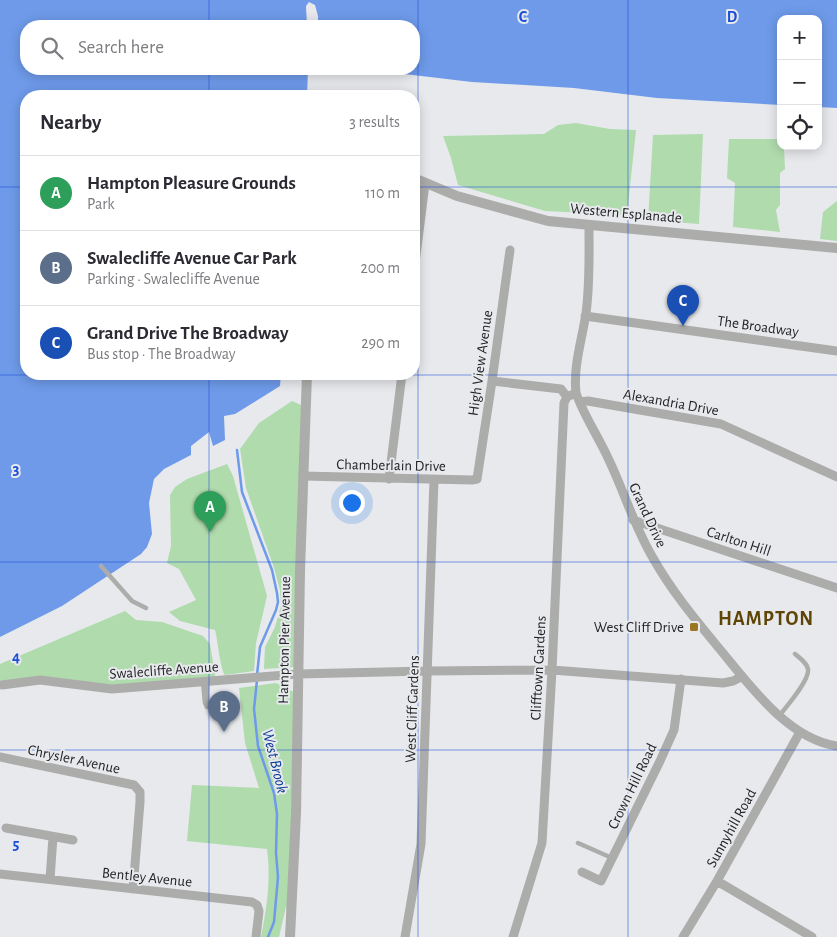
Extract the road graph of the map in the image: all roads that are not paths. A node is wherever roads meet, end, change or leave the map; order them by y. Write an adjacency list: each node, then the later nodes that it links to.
1 (420, 181): 2 (street, Western Esplanade)
2 (589, 225): 3 (street, Western Esplanade); 5 (street, Grand Drive)
3 (837, 248)
4 (510, 250): 9 (street, High View Avenue)
5 (585, 316): 6 (street, The Broadway); 10 (street, Grand Drive)
6 (837, 351)
7 (307, 380): 13 (street, Hampton Pier Avenue)
8 (401, 380): 15 (street)
9 (492, 381): 11 (street); 16 (street, High View Avenue)
10 (576, 393): 11 (street); 12 (street, Grand Drive)
11 (567, 397): 23 (street, Clifftown Gardens)
12 (580, 402): 14 (street, Alexandria Drive); 18 (street, Grand Drive)
13 (303, 476): 15 (street, Chamberlain Drive); 25 (street, Hampton Pier Avenue)
14 (837, 477)
15 (389, 479): 17 (street, Chamberlain Drive)
16 (477, 479): 17 (street, Chamberlain Drive)
17 (434, 480): 24 (street, West Cliff Gardens)
18 (633, 520): 20 (street, Carlton Hill); 26 (street, Grand Drive)
19 (101, 566): 21 (lane)
20 (837, 588)
21 (146, 608)
22 (795, 654): 29 (lane)
23 (552, 670): 24 (street); 27 (street); 46 (street, Clifftown Gardens)
24 (426, 671): 25 (street); 45 (street, West Cliff Gardens)
25 (298, 674): 28 (street, Swalecliffe Avenue); 44 (street, Hampton Pier Avenue)
26 (741, 676): 27 (street); 29 (street, Grand Drive)
27 (682, 679): 37 (street, Crown Hill Road)
28 (2, 685)
29 (780, 716): 30 (street, Grand Drive)
30 (800, 732): 31 (street, Grand Drive); 41 (street, Sunnyhill Road)
31 (837, 746)
32 (0, 757): 42 (street, Chrysler Avenue)
33 (6, 828): 34 (street)
34 (54, 837): 35 (street); 40 (street)
35 (73, 840)
36 (578, 843): 37 (lane)
37 (612, 858): 38 (street, Crown Hill Road)
38 (582, 872)
39 (0, 874): 40 (street, Bentley Avenue)
40 (50, 879): 42 (street, Bentley Avenue)
41 (717, 881): 47 (street, Sunnyhill Road); 48 (street)
42 (133, 889): 43 (street, Bentley Avenue)
43 (256, 937)
44 (290, 937)
45 (405, 937)
46 (513, 937)
47 (683, 937)
48 (812, 937)

